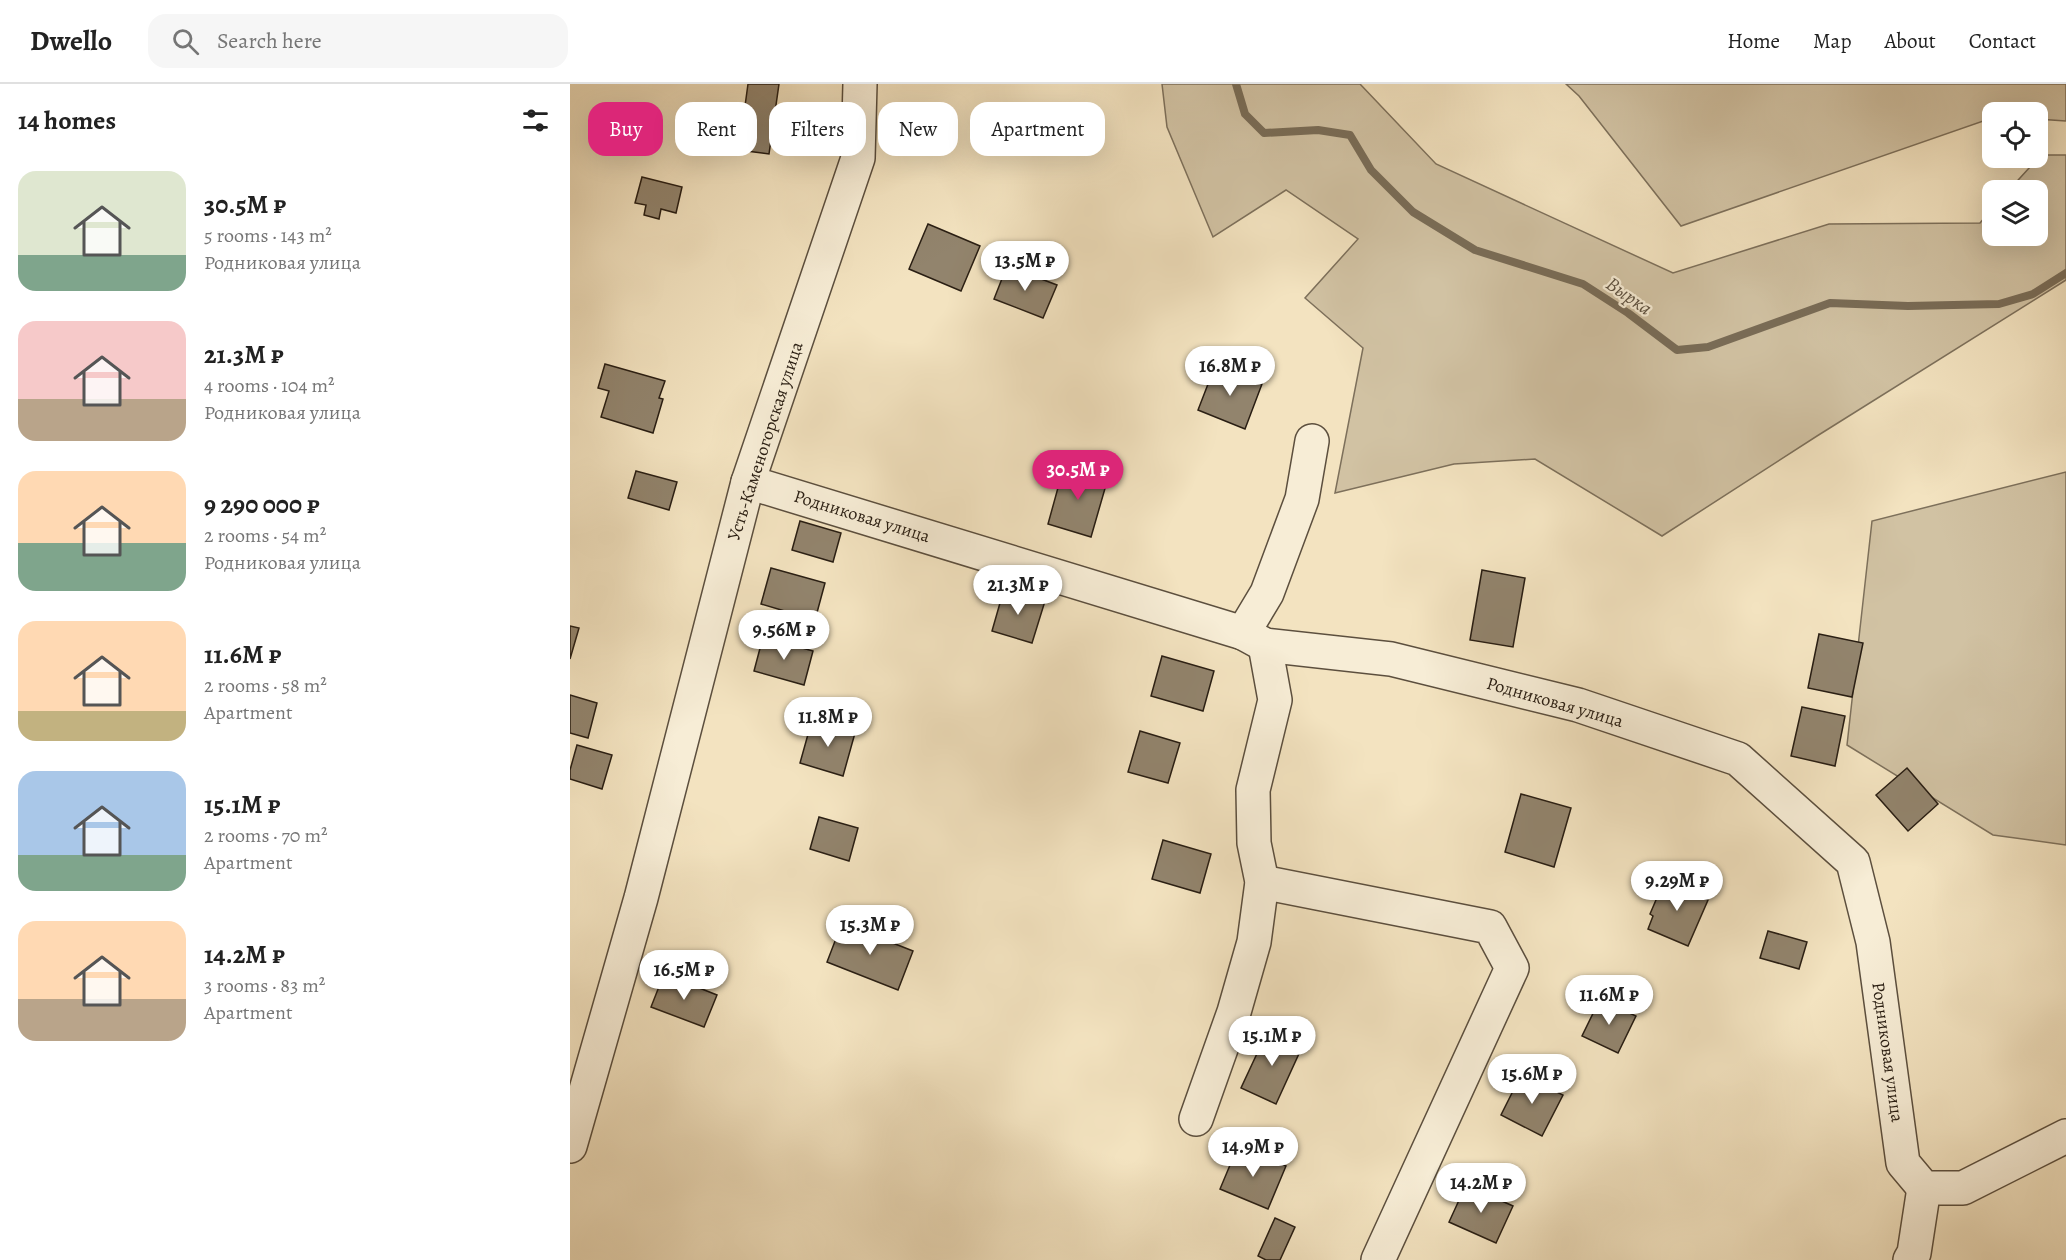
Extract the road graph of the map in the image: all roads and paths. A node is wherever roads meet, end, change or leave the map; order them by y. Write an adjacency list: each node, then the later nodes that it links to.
1 (860, 84): 3 (street, Усть-Каменогорская улица)
2 (1312, 441): 4 (street)
3 (748, 482): 4 (street, Родниковая улица); 8 (street, Усть-Каменогорская улица)
4 (1254, 639): 5 (street); 9 (street, Родниковая улица)
5 (1262, 882): 6 (street); 10 (street)
6 (1196, 1119)
7 (2066, 1136): 9 (street)
8 (570, 1146)
9 (1924, 1188): 11 (street)
10 (1378, 1260)
11 (1910, 1260)

